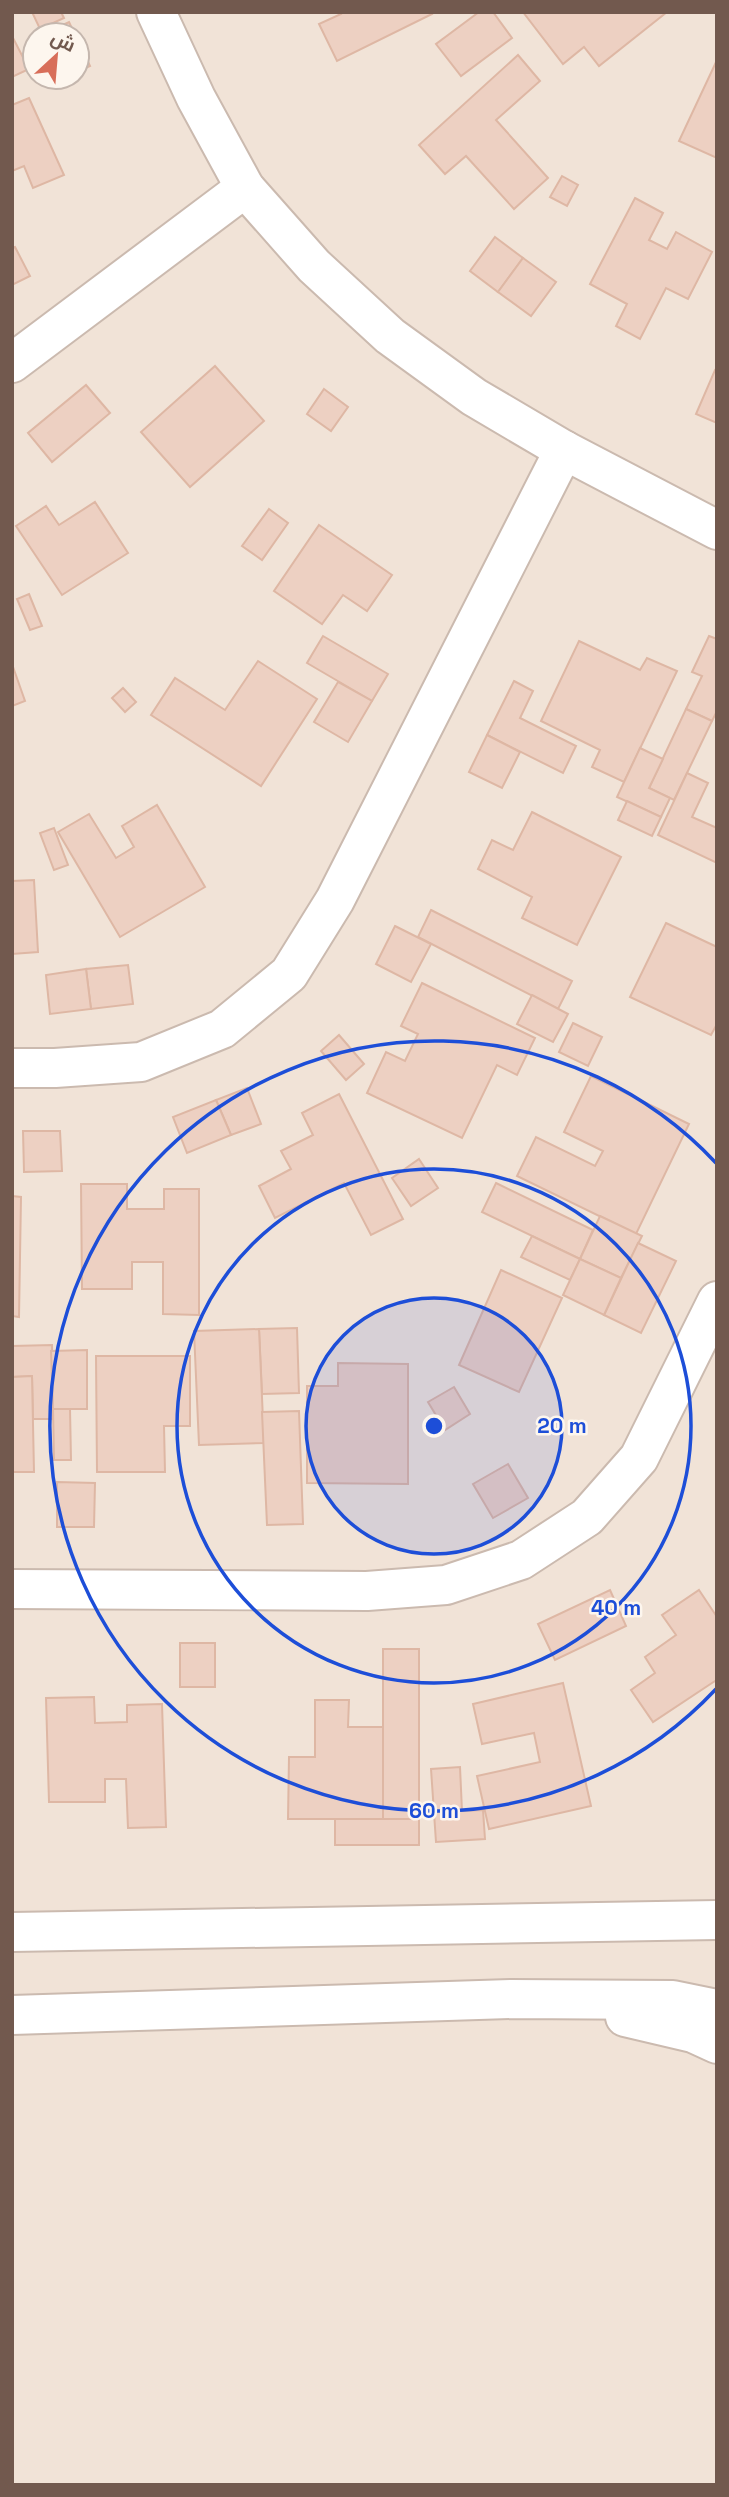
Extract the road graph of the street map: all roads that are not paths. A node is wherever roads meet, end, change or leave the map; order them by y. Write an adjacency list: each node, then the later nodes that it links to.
1 (156, 12): 2 (street)
2 (245, 188): 3 (street); 4 (street)
3 (12, 363)
4 (564, 450): 5 (street); 6 (street)
5 (717, 530)
6 (12, 1068)
7 (717, 1301): 8 (street)
8 (12, 1588)
9 (717, 1920): 10 (street)
10 (12, 1932)
11 (512, 1999): 12 (street); 13 (street); 14 (street)
12 (717, 2009)
13 (12, 2015)
14 (717, 2044)

